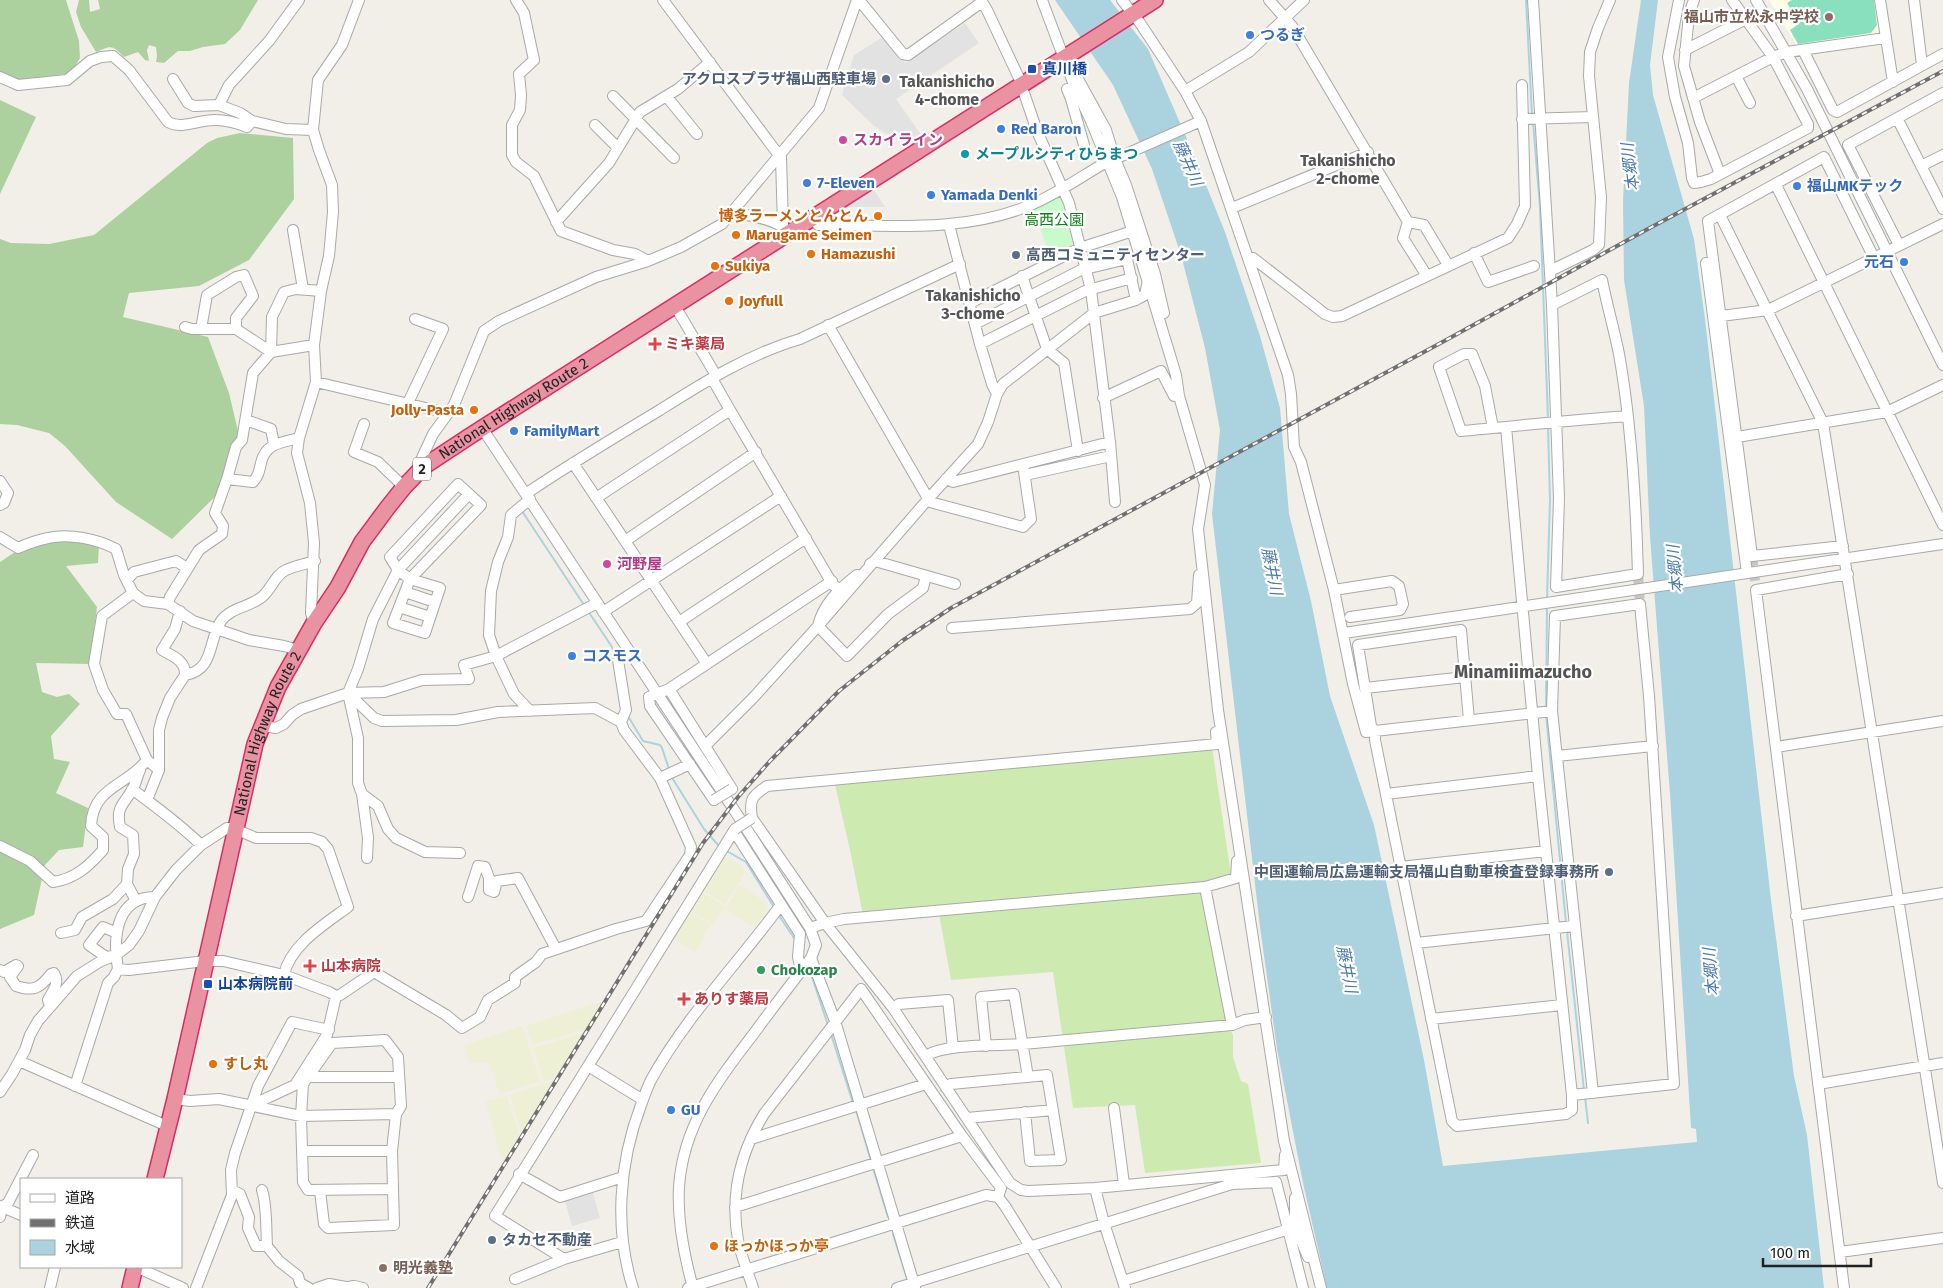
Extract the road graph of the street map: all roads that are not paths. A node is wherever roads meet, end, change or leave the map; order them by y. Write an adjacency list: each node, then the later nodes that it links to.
1 (299, 0): 49 (street)
2 (359, 0): 58 (street)
3 (516, 0): 76 (street)
4 (663, 0): 32 (street)
5 (858, 0): 20 (street); 63 (street)
6 (1042, 0): 31 (street)
7 (1122, 0): 21 (street)
8 (1155, 0): 21 (highway, National Highway Route 2 / 2)
9 (1269, 0): 22 (street)
10 (1304, 0): 22 (street)
11 (1533, 0): 53 (street)
12 (1602, 0): 24 (street)
13 (1610, 0): 24 (street)
14 (1679, 0): 68 (street)
15 (1694, 0): 26 (street)
16 (1732, 0): 23 (street)
17 (1756, 0): 28 (street)
18 (1880, 0): 25 (street)
19 (1914, 0): 33 (street)
20 (981, 1): 36 (street)
21 (1134, 15): 31 (highway, National Highway Route 2 / 2); 41 (street)
22 (1286, 18): 41 (street); 62 (street)
23 (1746, 19): 26 (street); 30 (street)
24 (1598, 28): 50 (street)
25 (1885, 38): 27 (street); 38 (street)
26 (1685, 50): 47 (street)
27 (1802, 50): 28 (street); 38 (street)
28 (1787, 52): 30 (street); 85 (street)
29 (1943, 54): 33 (street)
30 (1773, 57): 35 (street); 68 (street)
31 (1068, 60): 45 (street); 66 (street); 75 (highway, National Highway Route 2 / 2)
32 (710, 62): 46 (street); 63 (street)
33 (1922, 65): 38 (street)
34 (0, 76): 56 (street)
35 (1736, 76): 47 (street); 48 (street)
36 (1018, 78)
37 (173, 79): 49 (street)
38 (1892, 82)
39 (1522, 85): 52 (street)
40 (1067, 89): 45 (street)
41 (1185, 91): 55 (street)
42 (1024, 93): 70 (street)
43 (1943, 93): 54 (street)
44 (613, 96): 51 (street)
45 (1075, 96): 60 (street); 66 (street)
46 (667, 97): 51 (street); 59 (street)
47 (1693, 98): 68 (street)
48 (1750, 102)
49 (219, 105): 56 (street)
50 (1593, 117): 53 (street); 95 (street)
51 (635, 118): 61 (street); 65 (street)
52 (1522, 118): 53 (street); 86 (street)
53 (1540, 118): 95 (street)
54 (1897, 118): 67 (street); 83 (street)
55 (1201, 120): 66 (street); 71 (street)
56 (252, 121): 58 (street)
57 (595, 125): 61 (street)
58 (313, 130): 103 (street)
59 (697, 134)
60 (1084, 145)
61 (618, 148): 76 (street)
62 (1368, 152): 71 (street); 77 (street)
63 (778, 155): 73 (street); 81 (street)
64 (1943, 155): 67 (street)
65 (674, 158)
66 (1111, 160): 70 (street); 82 (street); 98 (street)
67 (1921, 166): 72 (street)
68 (1720, 174)
69 (1776, 185): 74 (street); 87 (street); 100 (street)
70 (1062, 188): 79 (street); 84 (street)
71 (1232, 208): 88 (street)
72 (1943, 209)
73 (732, 212): 81 (street); 89 (street)
74 (1720, 214): 109 (street); 112 (street)
75 (812, 218): 79 (street); 81 (highway, National Highway Route 2 / 2)
76 (556, 222): 89 (street)
77 (1408, 222): 92 (street); 97 (street)
78 (1943, 224): 83 (street)
79 (950, 225): 91 (street)
80 (293, 230): 101 (street)
81 (785, 230): 108 (highway, National Highway Route 2 / 2)
82 (1133, 231): 84 (street); 98 (street)
83 (1899, 245): 85 (street)
84 (1080, 248): 94 (street); 96 (street)
85 (1887, 251): 87 (street); 123 (street)
86 (1474, 253): 92 (street); 93 (street)
87 (1874, 258): 100 (street)
88 (1249, 259): 97 (street); 183 (street)
89 (648, 261): 133 (street)
90 (1706, 263): 175 (street)
91 (960, 264): 106 (street); 115 (street)
92 (1448, 265): 97 (street)
93 (1534, 266)
94 (1086, 269): 99 (street); 102 (street); 104 (street)
95 (1550, 271): 107 (street)
96 (1022, 276): 104 (street); 106 (street)
97 (1427, 276)
98 (1151, 277): 105 (street); 128 (street)
99 (1132, 278): 102 (street); 105 (street)
100 (1823, 282): 109 (street); 132 (street)
101 (303, 289): 103 (street); 122 (street)
102 (1091, 290): 110 (street); 111 (street)
103 (321, 291): 120 (street)
104 (1029, 297): 111 (street); 114 (street)
105 (1136, 300): 110 (street)
106 (970, 303): 114 (street)
107 (1552, 305): 134 (street); 136 (street)
108 (675, 306): 124 (street); 140 (highway, National Highway Route 2 / 2)
109 (1768, 310): 112 (street); 137 (street)
110 (1094, 313): 121 (street); 129 (street)
111 (1035, 316): 119 (street); 121 (street)
112 (1721, 316): 142 (street)
113 (415, 319): 130 (street)
114 (975, 324): 119 (street)
115 (828, 325): 124 (street); 160 (street)
116 (185, 327): 117 (street)
117 (201, 329): 118 (street); 118 (street)
118 (236, 329): 122 (street)
119 (980, 344): 127 (street)
120 (314, 345): 122 (street); 125 (street)
121 (1047, 349): 127 (street); 146 (street)
122 (271, 352): 135 (street)
123 (1943, 365)
124 (714, 376): 131 (street); 149 (street)
125 (316, 382): 130 (street); 143 (street)
126 (1943, 385): 132 (street)
127 (997, 394): 153 (street)
128 (1179, 396): 129 (street); 169 (street)
129 (1103, 398): 144 (street)
130 (407, 405): 133 (street)
131 (730, 410): 147 (street); 159 (street)
132 (1887, 412): 137 (street); 163 (street)
133 (447, 413): 150 (street)
134 (1628, 416): 136 (street); 136 (street)
135 (246, 420): 145 (street); 152 (street)
136 (1556, 422): 139 (street)
137 (1823, 423): 142 (street); 168 (street)
138 (364, 424): 155 (street)
139 (1506, 427): 141 (street); 190 (street)
140 (482, 428): 150 (highway, National Highway Route 2 / 2); 157 (street)
141 (1493, 428): 141 (street)
142 (1737, 437): 168 (street)
143 (300, 438): 145 (street); 171 (street)
144 (1110, 442): 146 (street); 148 (street)
145 (274, 444): 152 (street)
146 (1078, 450): 151 (street)
147 (756, 452): 158 (street); 166 (street)
148 (1111, 456): 151 (street); 161 (street)
149 (572, 463): 157 (street); 159 (street)
150 (423, 467): 155 (highway, National Highway Route 2 / 2)
151 (1024, 470): 153 (street); 160 (street)
152 (227, 478): 173 (street)
153 (946, 479): 160 (street)
154 (0, 482): 162 (street)
155 (404, 487): 196 (highway, National Highway Route 2 / 2)
156 (469, 494): 174 (street); 174 (street); 178 (street)
157 (528, 496): 188 (street); 203 (street)
158 (781, 496): 165 (street); 180 (street)
159 (596, 498): 166 (street)
160 (929, 498): 172 (street)
161 (1115, 502)
162 (0, 505)
163 (1943, 526)
164 (0, 537): 179 (street)
165 (806, 538): 182 (street); 195 (street)
166 (625, 541): 180 (street)
167 (1943, 544): 170 (street)
168 (1843, 546): 170 (street)
169 (1200, 549): 198 (street); 211 (street)
170 (1845, 559): 175 (street); 176 (street)
171 (315, 561): 196 (street); 199 (street)
172 (875, 561): 177 (street); 182 (street); 197 (street)
173 (187, 568): 179 (street); 187 (street)
174 (398, 570): 178 (street); 210 (street)
175 (1745, 574): 190 (street)
176 (1848, 574): 219 (street); 223 (street)
177 (926, 576): 181 (street); 197 (street)
178 (410, 579): 184 (street); 186 (street)
179 (127, 580): 185 (street)
180 (652, 581): 192 (street); 195 (street)
181 (955, 584)
182 (835, 585): 197 (street); 204 (street)
183 (1334, 590): 194 (street); 200 (street)
184 (405, 592): 186 (street); 189 (street)
185 (133, 593): 187 (street); 225 (street)
186 (435, 602): 193 (street)
187 (168, 604): 191 (street)
188 (590, 606): 192 (street); 203 (street)
189 (399, 607): 193 (street); 193 (street)
190 (1522, 607): 200 (street); 214 (street)
191 (180, 611): 199 (street); 205 (street)
192 (603, 612): 202 (street)
193 (430, 617)
194 (1350, 618)
195 (679, 622): 204 (street)
196 (314, 623): 201 (highway, National Highway Route 2 / 2)
197 (818, 626): 221 (street)
198 (952, 628)
199 (218, 629): 201 (street); 205 (street)
200 (1344, 633): 220 (street)
201 (298, 650): 218 (highway, National Highway Route 2 / 2)
202 (631, 654): 209 (street); 215 (street)
203 (496, 656): 210 (street); 212 (street)
204 (706, 664): 208 (street)
205 (185, 675): 228 (street)
206 (1465, 677): 207 (street); 207 (street); 216 (street)
207 (1365, 688): 220 (street)
208 (669, 689): 209 (street); 221 (street)
209 (656, 692): 226 (street); 256 (street)
210 (348, 693): 212 (street); 218 (street); 232 (street)
211 (1218, 710): 235 (street); 239 (street)
212 (530, 711): 215 (street)
213 (1552, 711): 214 (street); 222 (street); 224 (street)
214 (1535, 712): 216 (street); 230 (street)
215 (623, 716): 229 (street)
216 (1470, 720): 220 (street)
217 (1943, 720): 219 (street)
218 (262, 726): 236 (highway, National Highway Route 2 / 2)
219 (1872, 731): 223 (street); 250 (street)
220 (1374, 732): 233 (street)
221 (706, 745): 226 (street, bridge)
222 (1653, 746): 224 (street); 294 (street)
223 (1776, 747): 253 (street)
224 (1557, 756): 255 (street)
225 (147, 760): 227 (street); 228 (street)
226 (690, 764): 229 (street)
227 (140, 770): 231 (street); 240 (street)
228 (159, 770): 234 (street)
229 (667, 775): 261 (street)
230 (1538, 776): 233 (street); 241 (street)
231 (132, 790): 234 (street); 245 (street)
232 (362, 794): 242 (street); 243 (street)
233 (1386, 794): 244 (street)
234 (147, 800): 238 (street)
235 (752, 818): 237 (street, bridge); 254 (street)
236 (235, 829): 238 (street); 264 (highway, National Highway Route 2 / 2); 268 (street)
237 (735, 830): 252 (street); 284 (street)
238 (201, 845): 248 (street)
239 (1239, 845): 246 (street); 273 (street)
240 (0, 846)
241 (1546, 850): 244 (street); 257 (street)
242 (460, 853)
243 (367, 858)
244 (1400, 867): 260 (street)
245 (127, 884): 251 (street); 258 (street)
246 (1205, 887): 254 (street); 275 (street)
247 (1943, 893): 250 (street)
248 (155, 897): 251 (street); 262 (street)
249 (468, 897): 261 (street)
250 (1898, 900): 253 (street); 285 (street)
251 (136, 901): 259 (street)
252 (777, 910): 267 (street); 297 (street)
253 (1796, 916): 290 (street)
254 (825, 923): 256 (street); 272 (street)
255 (1574, 926): 257 (street); 294 (street)
256 (810, 928): 263 (street)
257 (1558, 928): 260 (street); 270 (street)
258 (61, 933)
259 (117, 933): 262 (street); 262 (street)
260 (1416, 943): 274 (street)
261 (556, 949): 269 (street)
262 (116, 955): 265 (street); 271 (street)
263 (811, 958): 267 (street); 276 (street)
264 (205, 961): 265 (street); 268 (street); 296 (highway, National Highway Route 2 / 2)
265 (118, 969): 291 (street)
266 (0, 970): 271 (street)
267 (801, 971): 352 (street)
268 (284, 976): 269 (street)
269 (336, 996): 277 (street)
270 (1562, 1005): 274 (street); 295 (street)
271 (50, 1006): 282 (street)
272 (893, 1008): 280 (street); 281 (street)
273 (1266, 1016): 275 (street); 309 (street)
274 (1431, 1019): 295 (street)
275 (1232, 1024): 278 (street)
276 (831, 1027): 289 (street); 299 (street); 308 (street)
277 (329, 1030): 298 (street); 298 (street)
278 (1022, 1044): 279 (street); 279 (street); 288 (street)
279 (986, 1046): 280 (street)
280 (953, 1048): 281 (street)
281 (925, 1056): 292 (street)
282 (19, 1061): 291 (street); 293 (street)
283 (1943, 1064): 285 (street)
284 (588, 1066): 297 (street); 315 (street)
285 (1925, 1066): 290 (street); 320 (street)
286 (399, 1076): 287 (street); 287 (street); 303 (street)
287 (308, 1077): 304 (street)
288 (1028, 1077): 292 (street); 301 (street)
289 (926, 1084): 299 (street); 307 (street)
290 (1818, 1084): 341 (street)
291 (75, 1086): 306 (street)
292 (946, 1088): 305 (street)
293 (0, 1092)
294 (1593, 1093): 295 (street)
295 (1572, 1095)
296 (175, 1099): 298 (street); 306 (highway, National Highway Route 2 / 2)
297 (643, 1100): 316 (street)
298 (252, 1105): 304 (street); 326 (street)
299 (856, 1106): 308 (street); 313 (street)
300 (1114, 1108): 321 (street)
301 (1053, 1110): 302 (street); 302 (street)
302 (1025, 1112): 305 (street)
303 (396, 1114): 304 (street); 311 (street)
304 (301, 1116): 310 (street)
305 (967, 1118): 325 (street)
306 (167, 1126): 318 (highway, National Highway Route 2 / 2)
307 (962, 1136): 313 (street); 325 (street)
308 (751, 1139): 329 (street)
309 (1284, 1141): 314 (street); 322 (street)
310 (302, 1151): 311 (street); 328 (street)
311 (392, 1151): 324 (street)
312 (33, 1155): 317 (street)
313 (873, 1165): 329 (street); 335 (street)
314 (1284, 1170): 321 (street); 322 (street)
315 (519, 1174): 316 (street); 342 (street)
316 (623, 1177): 338 (street)
317 (21, 1178)
318 (155, 1178)
319 (20, 1179): 330 (street)
320 (1943, 1183)
321 (1124, 1184): 323 (street)
322 (1295, 1184): 336 (street); 343 (street)
323 (1094, 1188): 325 (street); 334 (street)
324 (392, 1189): 328 (street); 328 (street)
325 (1003, 1189): 335 (street); 340 (street)
326 (232, 1190): 333 (street); 356 (street)
327 (262, 1190): 331 (street)
328 (320, 1191)
329 (736, 1207): 347 (street)
330 (1, 1210): 332 (street)
331 (264, 1214): 333 (street); 339 (street)
332 (20, 1215)
333 (249, 1217): 339 (street)
334 (1104, 1223): 336 (street); 340 (street); 350 (street)
335 (895, 1224): 347 (street); 349 (street)
336 (1292, 1228): 343 (street); 350 (street); 363 (street)
337 (1943, 1238): 341 (street)
338 (622, 1242): 342 (street); 360 (street)
339 (267, 1246): 357 (street)
340 (1030, 1247): 349 (street); 362 (street)
341 (1840, 1252): 365 (street)
342 (564, 1259): 348 (street)
343 (1315, 1264): 364 (street)
344 (55, 1268): 353 (street)
345 (136, 1268): 354 (highway)
346 (138, 1268): 355 (street)
347 (748, 1270): 352 (street); 361 (street)
348 (515, 1279)
349 (908, 1285)
350 (1124, 1285)
351 (345, 1287): 358 (street); 359 (street)
352 (691, 1287)
353 (50, 1288)
354 (130, 1288)
355 (183, 1288)
356 (196, 1288)
357 (309, 1288)
358 (317, 1288)
359 (362, 1288)
360 (633, 1288)
361 (753, 1288)
362 (1056, 1288)
363 (1302, 1288)
364 (1321, 1288)
365 (1844, 1288)

